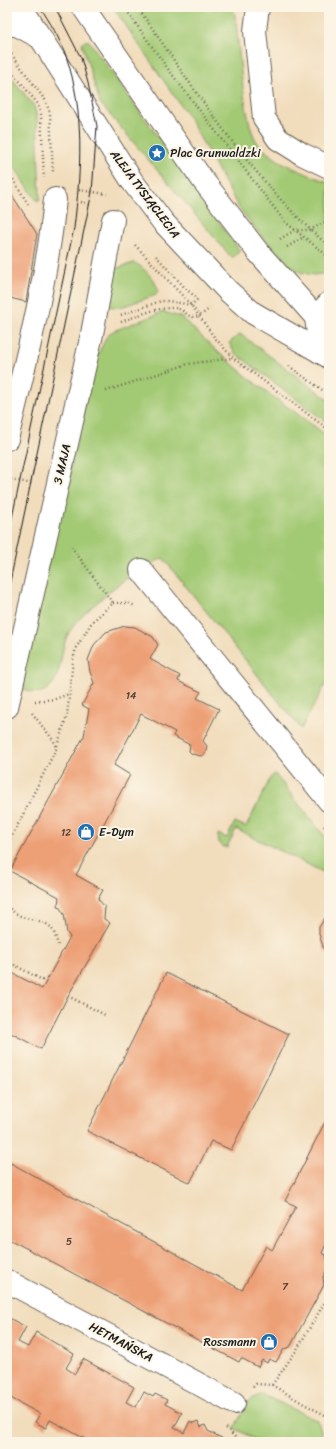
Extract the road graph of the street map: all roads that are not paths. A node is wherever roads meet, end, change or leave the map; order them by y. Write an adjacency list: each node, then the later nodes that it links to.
1 (21, 7): 5 (street, ALEJA TYSIĄCLECIA)
2 (83, 7): 9 (street)
3 (258, 7): 6 (street)
4 (7, 24): 5 (street)
5 (41, 38): 10 (street, ALEJA TYSIĄCLECIA)
6 (329, 167)
7 (64, 194): 11 (street)
8 (113, 220): 13 (street, 3 MAJA)
9 (325, 317): 10 (street)
10 (326, 352)
11 (7, 439)
12 (141, 570): 14 (street)
13 (7, 707)
14 (329, 801)
15 (7, 1281): 16 (street, HETMAŃSKA)
16 (234, 1403)

